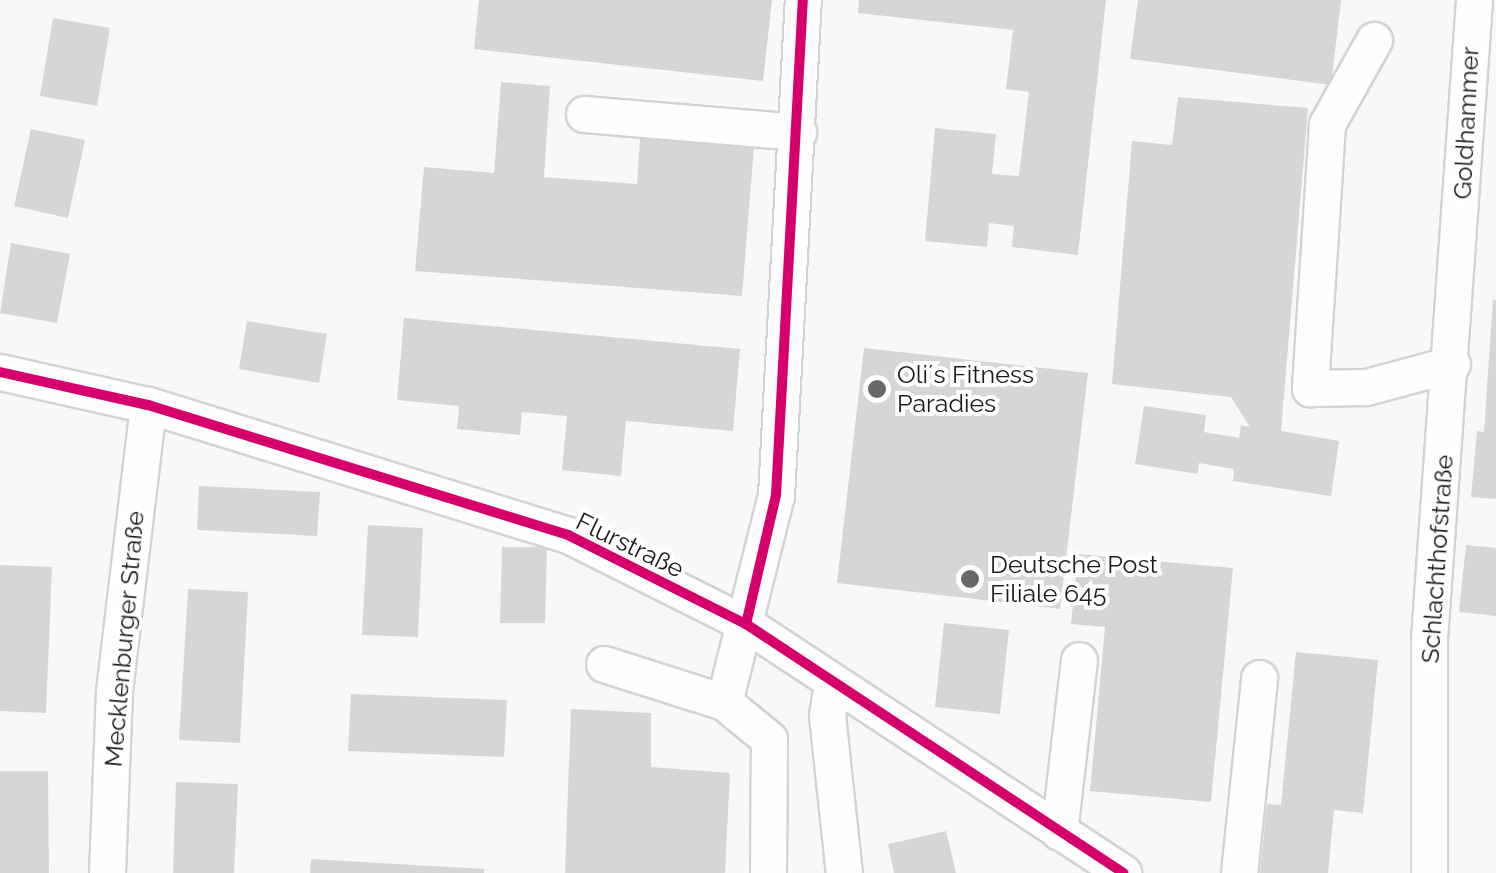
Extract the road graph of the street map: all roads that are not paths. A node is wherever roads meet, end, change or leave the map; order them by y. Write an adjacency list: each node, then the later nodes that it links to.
1 (803, 0): 5 (street)
2 (1474, 0): 6 (street, Goldhammer)
3 (1374, 40): 7 (street)
4 (584, 114): 5 (street)
5 (798, 132): 10 (street)
6 (1462, 246): 7 (street, Schlachthofstraße)
7 (1452, 364): 22 (street, Schlachthofstraße)
8 (0, 372): 9 (street, Flurstraße)
9 (148, 405): 10 (street, Flurstraße); 17 (street, Mecklenburger Straße)
10 (746, 624): 14 (street, Flurstraße); 15 (street)
11 (1079, 660): 16 (street)
12 (604, 664): 15 (street)
13 (1259, 678): 21 (street)
14 (832, 684): 16 (street, Flurstraße); 19 (street)
15 (724, 702): 18 (street)
16 (1059, 832): 20 (street, Flurstraße)
17 (107, 873)
18 (768, 873)
19 (844, 873)
20 (1123, 873)
21 (1238, 873)
22 (1429, 873)

